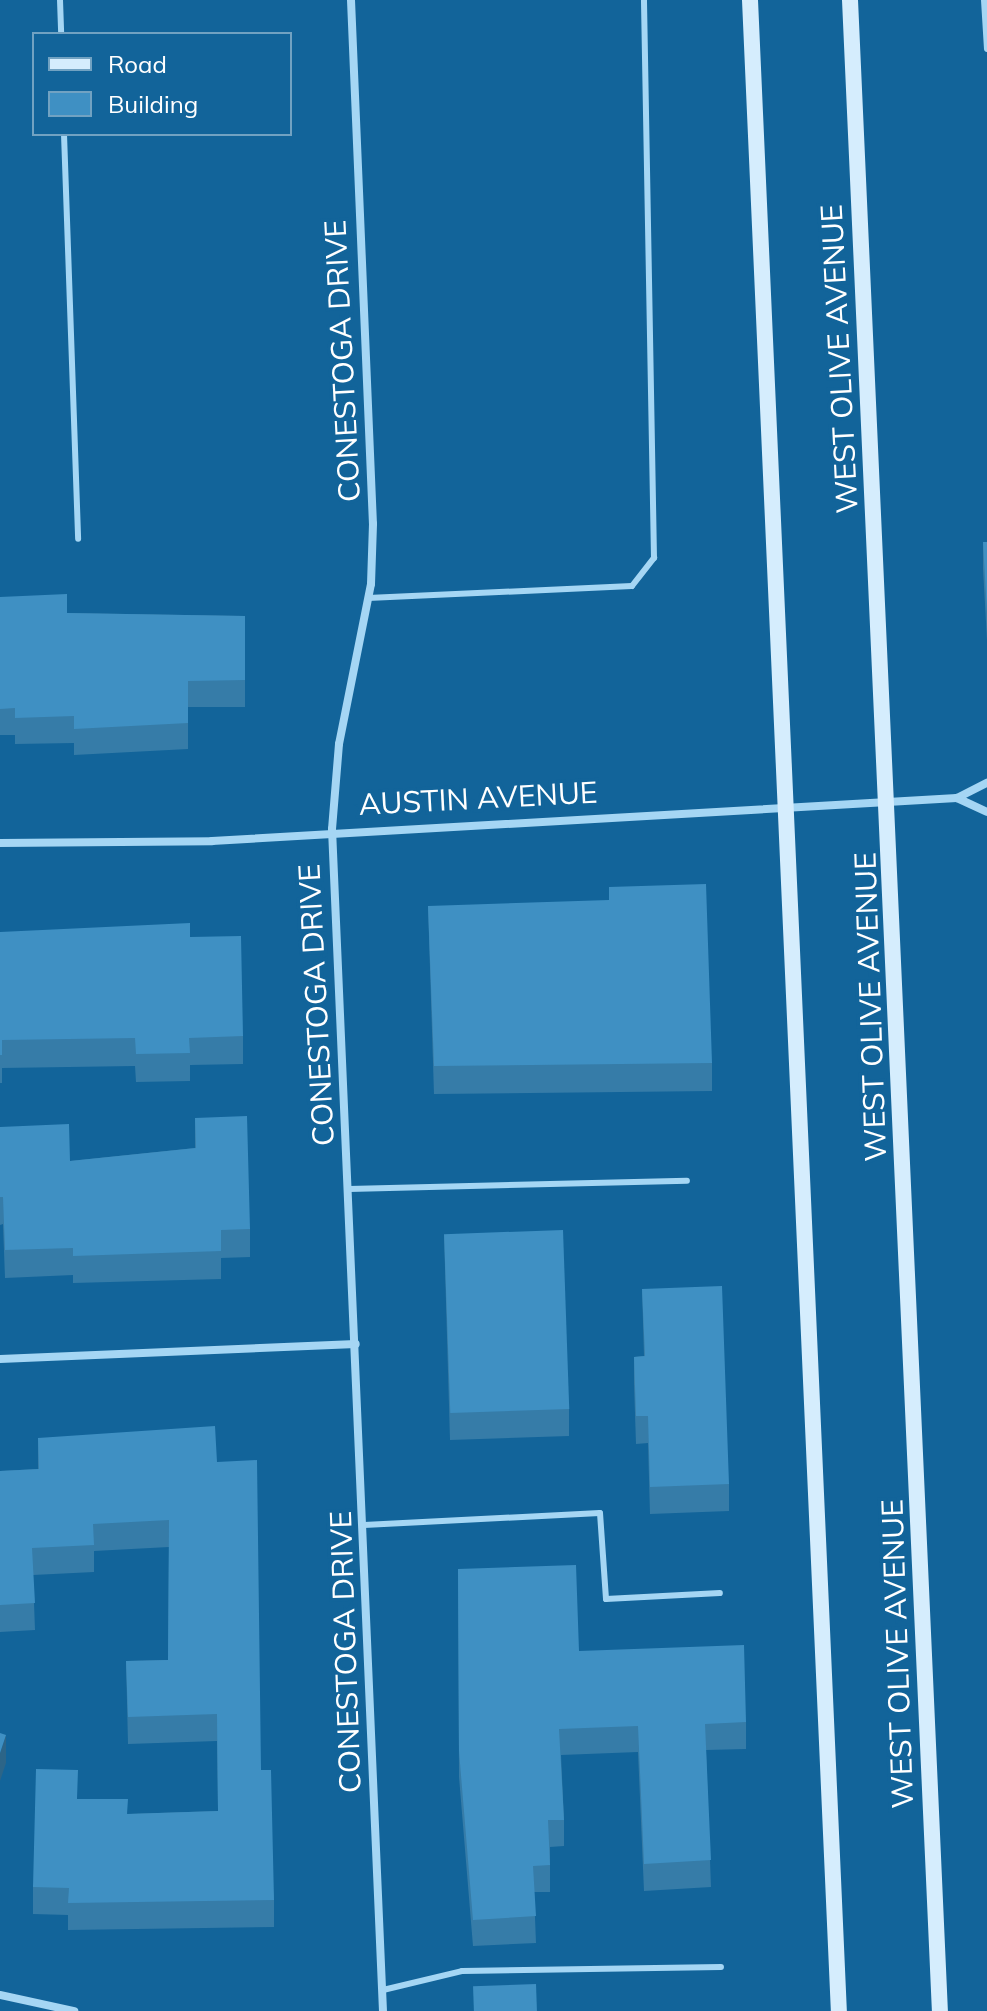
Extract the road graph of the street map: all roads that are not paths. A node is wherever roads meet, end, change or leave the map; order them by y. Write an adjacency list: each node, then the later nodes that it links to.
1 (60, 0): 7 (lane)
2 (351, 0): 11 (street, CONESTOGA DRIVE)
3 (644, 0): 11 (lane)
4 (750, 0): 15 (main road)
5 (850, 0): 14 (main road, WEST OLIVE AVENUE)
6 (984, 0): 8 (lane)
7 (61, 32)
8 (987, 49)
9 (64, 136): 10 (lane)
10 (78, 539)
11 (368, 598): 17 (street, CONESTOGA DRIVE)
12 (987, 783): 13 (street, AUSTIN AVENUE)
13 (957, 798): 14 (street, AUSTIN AVENUE); 16 (street, AUSTIN AVENUE)
14 (889, 800): 15 (street, AUSTIN AVENUE); 31 (main road, WEST OLIVE AVENUE)
15 (786, 808): 17 (street, AUSTIN AVENUE); 30 (main road)
16 (987, 812)
17 (332, 829): 18 (street, AUSTIN AVENUE); 20 (street, CONESTOGA DRIVE)
18 (0, 843)
19 (687, 1181): 20 (lane)
20 (349, 1189): 21 (street, CONESTOGA DRIVE)
21 (356, 1344): 22 (street); 23 (street, CONESTOGA DRIVE)
22 (0, 1359)
23 (364, 1525): 24 (lane); 26 (street, CONESTOGA DRIVE)
24 (720, 1593)
25 (721, 1967): 26 (lane)
26 (383, 1990): 29 (street, CONESTOGA DRIVE)
27 (0, 1995): 28 (street)
28 (74, 2011)
29 (383, 2011)
30 (839, 2011)
31 (940, 2011)

